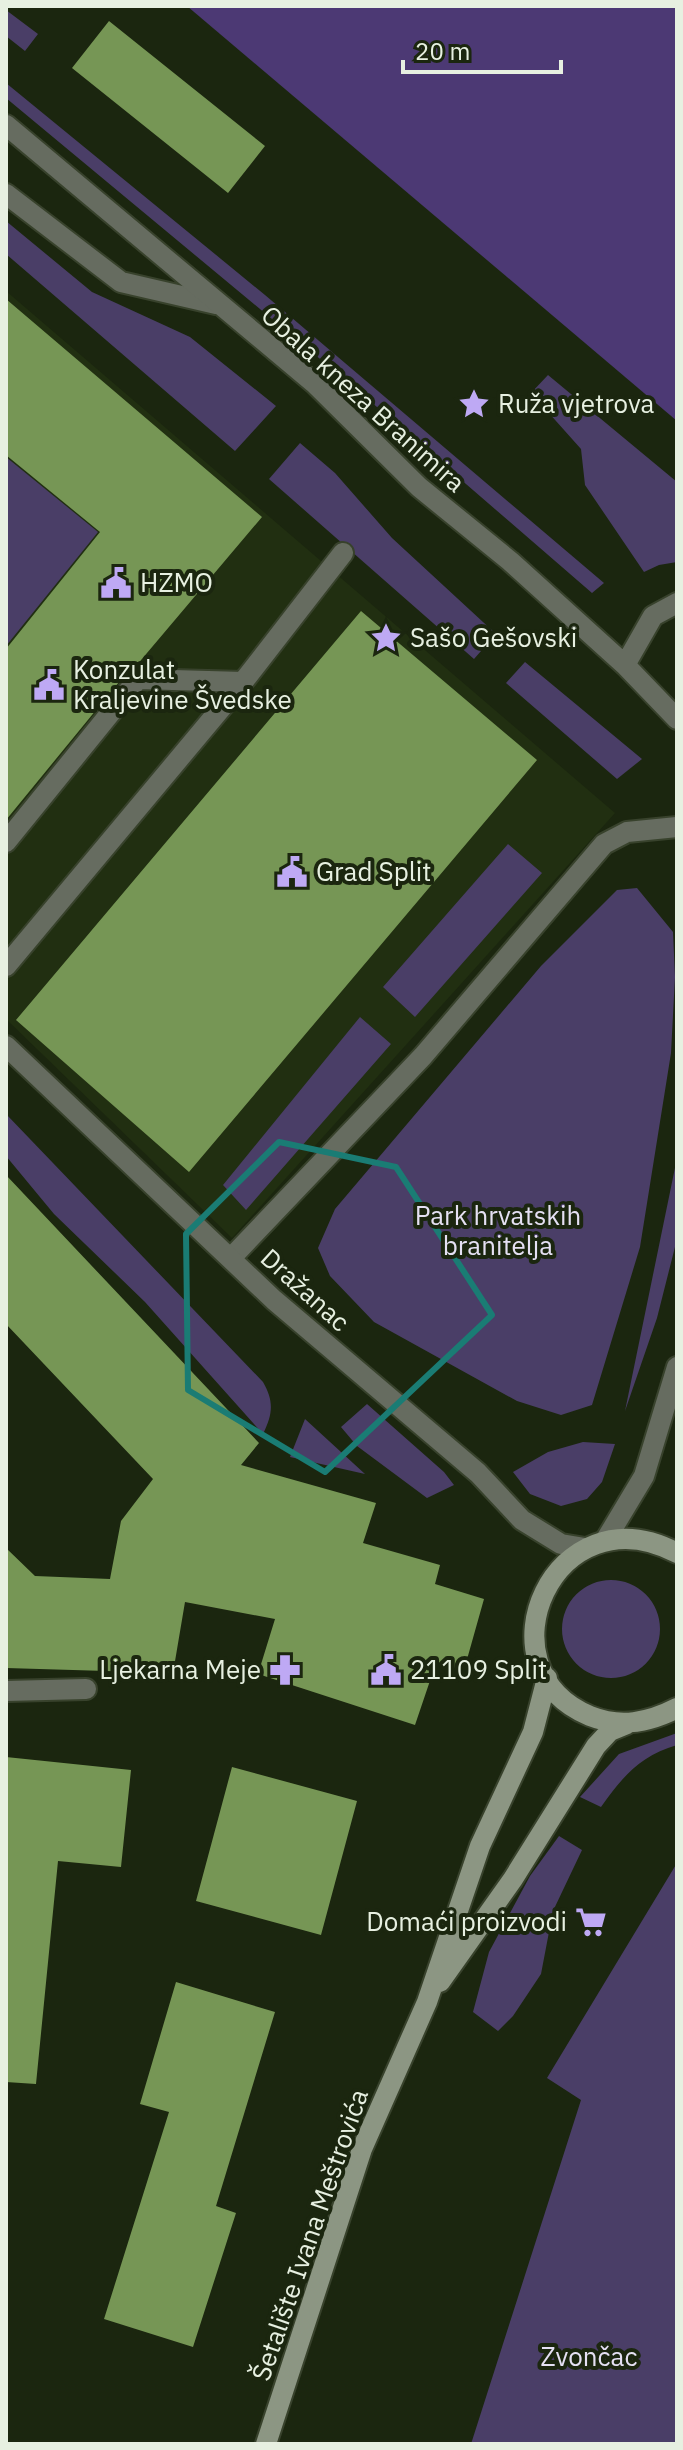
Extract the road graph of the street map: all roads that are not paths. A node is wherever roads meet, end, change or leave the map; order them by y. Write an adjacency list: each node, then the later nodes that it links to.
1 (6, 125): 3 (street, Obala kneza Branimira)
2 (6, 194): 3 (street)
3 (216, 304): 6 (street, Obala kneza Branimira)
4 (343, 553): 7 (street)
5 (677, 603): 6 (street)
6 (625, 665): 8 (street, Obala kneza Branimira)
7 (243, 682): 10 (street); 11 (street)
8 (677, 719)
9 (677, 827): 13 (street)
10 (6, 842)
11 (6, 966)
12 (6, 1046): 13 (street, Dražanac)
13 (231, 1258): 16 (street, Dražanac)
14 (677, 1367): 15 (street)
15 (605, 1541): 16 (main road); 17 (main road)
16 (585, 1548): 18 (main road)
17 (677, 1553)
18 (547, 1678): 22 (main road); 23 (main road, Šetalište Ivana Meštrovića)
19 (86, 1689): 20 (street)
20 (6, 1691)
21 (677, 1708): 22 (main road)
22 (627, 1724): 23 (main road, Šetalište Ivana Meštrovića)
23 (427, 2002): 24 (main road, Šetalište Ivana Meštrovića)
24 (266, 2444)

